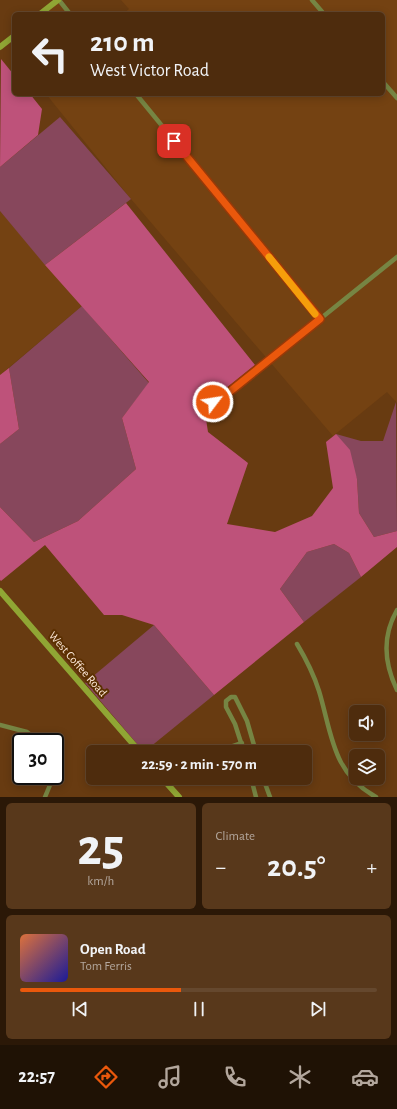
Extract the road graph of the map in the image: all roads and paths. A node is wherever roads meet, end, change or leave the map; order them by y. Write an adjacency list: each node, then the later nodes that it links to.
1 (58, 0): 3 (street); 4 (street)
2 (312, 0): 5 (street)
3 (43, 12)
4 (68, 12)
5 (322, 12)
6 (12, 38): 7 (street)
7 (0, 47)
8 (385, 84): 10 (street)
9 (138, 96): 12 (street)
10 (397, 98)
11 (397, 257): 12 (street)
12 (320, 319): 13 (street)
13 (213, 402)
14 (0, 591): 21 (street, West Coffee Road)
15 (397, 610): 17 (street)
16 (297, 644): 32 (street)
17 (397, 690)
18 (0, 725): 19 (street)
19 (29, 733)
20 (242, 743): 22 (street); 23 (street)
21 (134, 745)
22 (236, 745)
23 (254, 745)
24 (50, 785): 28 (street)
25 (168, 785): 29 (street)
26 (253, 785): 30 (street)
27 (266, 785): 31 (street)
28 (45, 797)
29 (179, 797)
30 (256, 797)
31 (270, 797)
32 (376, 797)

